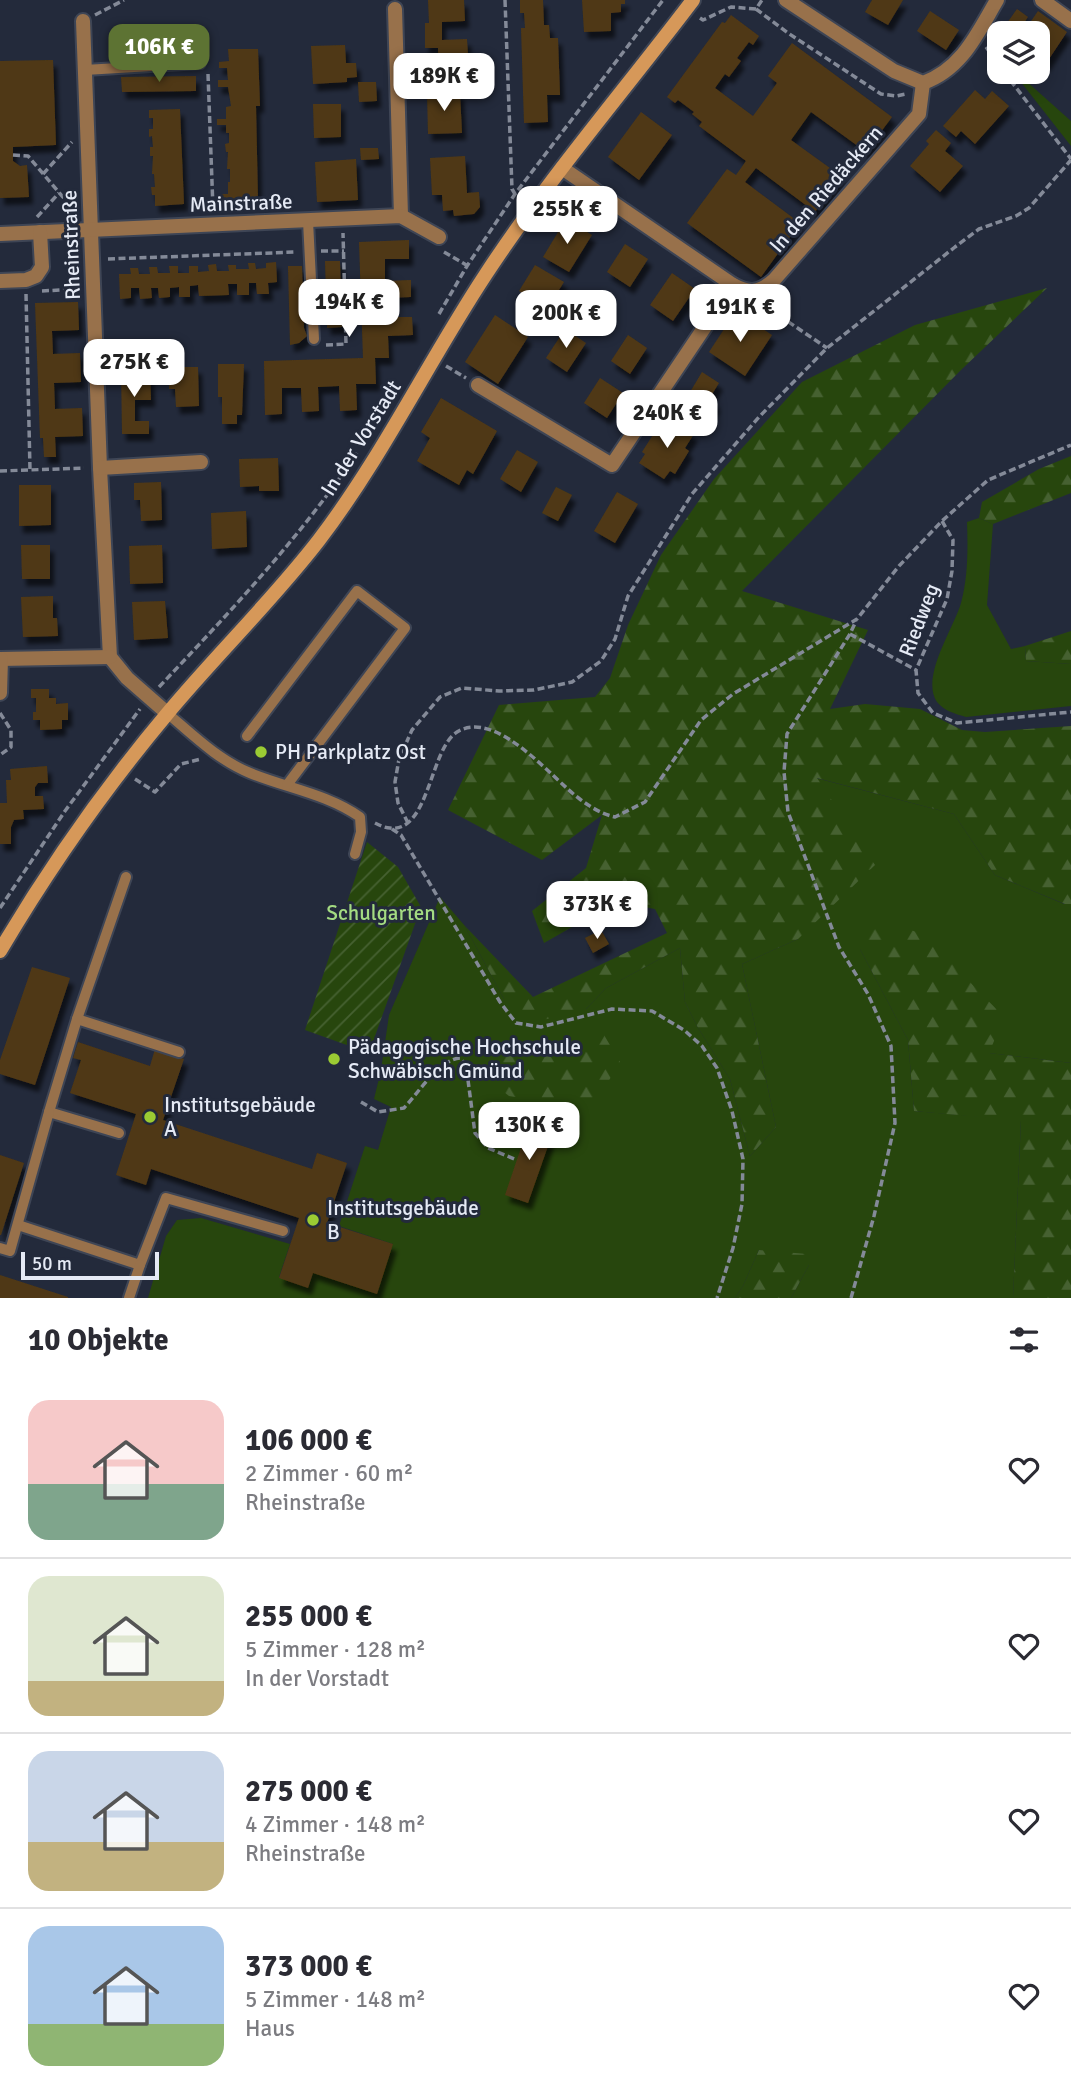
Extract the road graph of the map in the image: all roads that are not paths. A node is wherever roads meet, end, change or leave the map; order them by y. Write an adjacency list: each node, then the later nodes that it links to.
1 (786, 0): 10 (street)
2 (997, 0): 10 (street)
3 (1042, 0): 7 (street)
4 (690, 4): 11 (street, In der Vorstadt)
5 (395, 9): 12 (street)
6 (83, 21): 9 (street, Rheinstraße)
7 (1071, 21)
8 (204, 63): 9 (lane)
9 (85, 70): 14 (street, Rheinstraße)
10 (923, 83): 19 (street, In den Riedäckern)
11 (562, 168): 19 (street); 27 (street, In der Vorstadt)
12 (401, 216): 13 (street, Mainstraße); 17 (street)
13 (308, 221): 14 (street, Mainstraße); 20 (lane)
14 (91, 230): 15 (street, Mainstraße); 23 (street, Rheinstraße)
15 (40, 232): 16 (street, Mainstraße); 18 (street)
16 (0, 233)
17 (439, 237)
18 (0, 281)
19 (733, 285): 21 (street)
20 (314, 339)
21 (478, 385)
22 (201, 461): 23 (street)
23 (100, 468): 24 (street, Rheinstraße)
24 (110, 657): 25 (street); 27 (street)
25 (1, 659): 26 (street)
26 (0, 693)
27 (167, 713): 29 (lane); 32 (street, In der Vorstadt)
28 (247, 736): 29 (lane)
29 (287, 785): 30 (lane)
30 (355, 854)
31 (126, 877): 33 (lane)
32 (0, 951)
33 (77, 1019): 34 (lane); 35 (lane)
34 (180, 1052)
35 (49, 1112): 36 (lane); 37 (lane)
36 (119, 1133)
37 (18, 1225): 39 (lane); 40 (lane)
38 (283, 1231): 40 (lane)
39 (0, 1248)
40 (140, 1265): 41 (lane)
41 (129, 1298)

